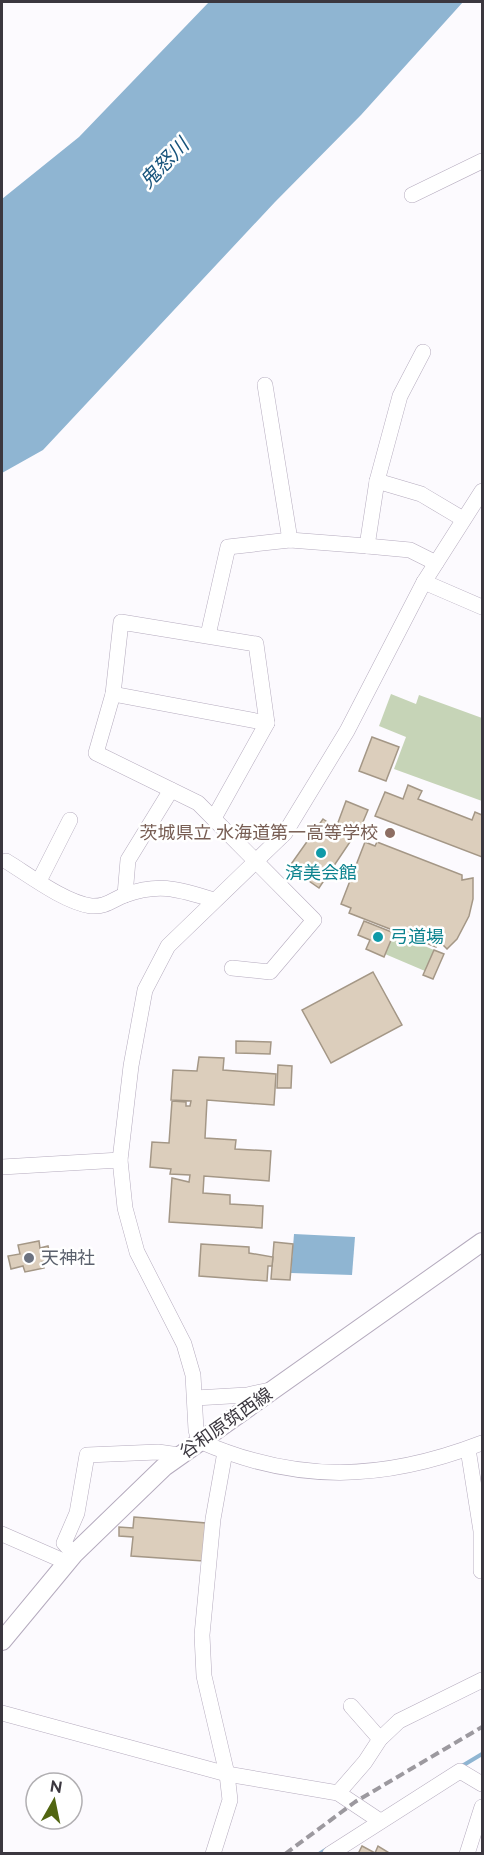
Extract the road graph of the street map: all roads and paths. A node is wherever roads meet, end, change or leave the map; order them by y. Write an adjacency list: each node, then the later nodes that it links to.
1 (483, 161): 2 (street)
2 (412, 195)
3 (423, 352): 5 (street)
4 (265, 385): 8 (street)
5 (377, 481): 7 (street); 9 (street)
6 (483, 491): 7 (street)
7 (464, 519): 10 (street)
8 (290, 540): 9 (street); 13 (street)
9 (367, 546): 10 (street)
10 (435, 563): 11 (street)
11 (424, 582): 12 (street); 20 (street)
12 (483, 607)
13 (208, 635): 14 (street); 15 (street)
14 (113, 694): 15 (street); 16 (street)
15 (267, 723): 17 (street)
16 (171, 790): 17 (street); 22 (street)
17 (214, 818): 20 (street)
18 (70, 820): 21 (street)
19 (6, 861): 21 (street)
20 (256, 863): 23 (street); 24 (street)
21 (39, 881): 22 (street)
22 (125, 895): 23 (street)
23 (214, 900): 25 (street)
24 (232, 968)
25 (120, 1160): 26 (street); 29 (street)
26 (2, 1167)
27 (483, 1242): 28 (main road, 谷和原筑西線)
28 (274, 1389): 29 (street); 30 (main road, 谷和原筑西線)
29 (195, 1398): 30 (street)
30 (199, 1441): 32 (street); 33 (main road, 谷和原筑西線)
31 (476, 1446): 32 (street); 36 (street)
32 (225, 1452): 42 (street)
33 (179, 1455): 35 (main road, 谷和原筑西線); 35 (street)
34 (2, 1534): 35 (street)
35 (70, 1558): 37 (main road, 谷和原筑西線)
36 (481, 1571)
37 (2, 1641)
38 (483, 1680): 41 (street)
39 (351, 1706): 41 (street)
40 (2, 1713): 42 (street)
41 (380, 1739): 44 (street)
42 (227, 1774): 44 (street); 48 (street)
43 (483, 1784): 46 (street)
44 (338, 1793): 46 (street)
45 (483, 1807): 47 (street)
46 (380, 1821): 49 (street)
47 (478, 1833): 50 (street)
48 (213, 1854)
49 (330, 1854)
50 (466, 1854)

